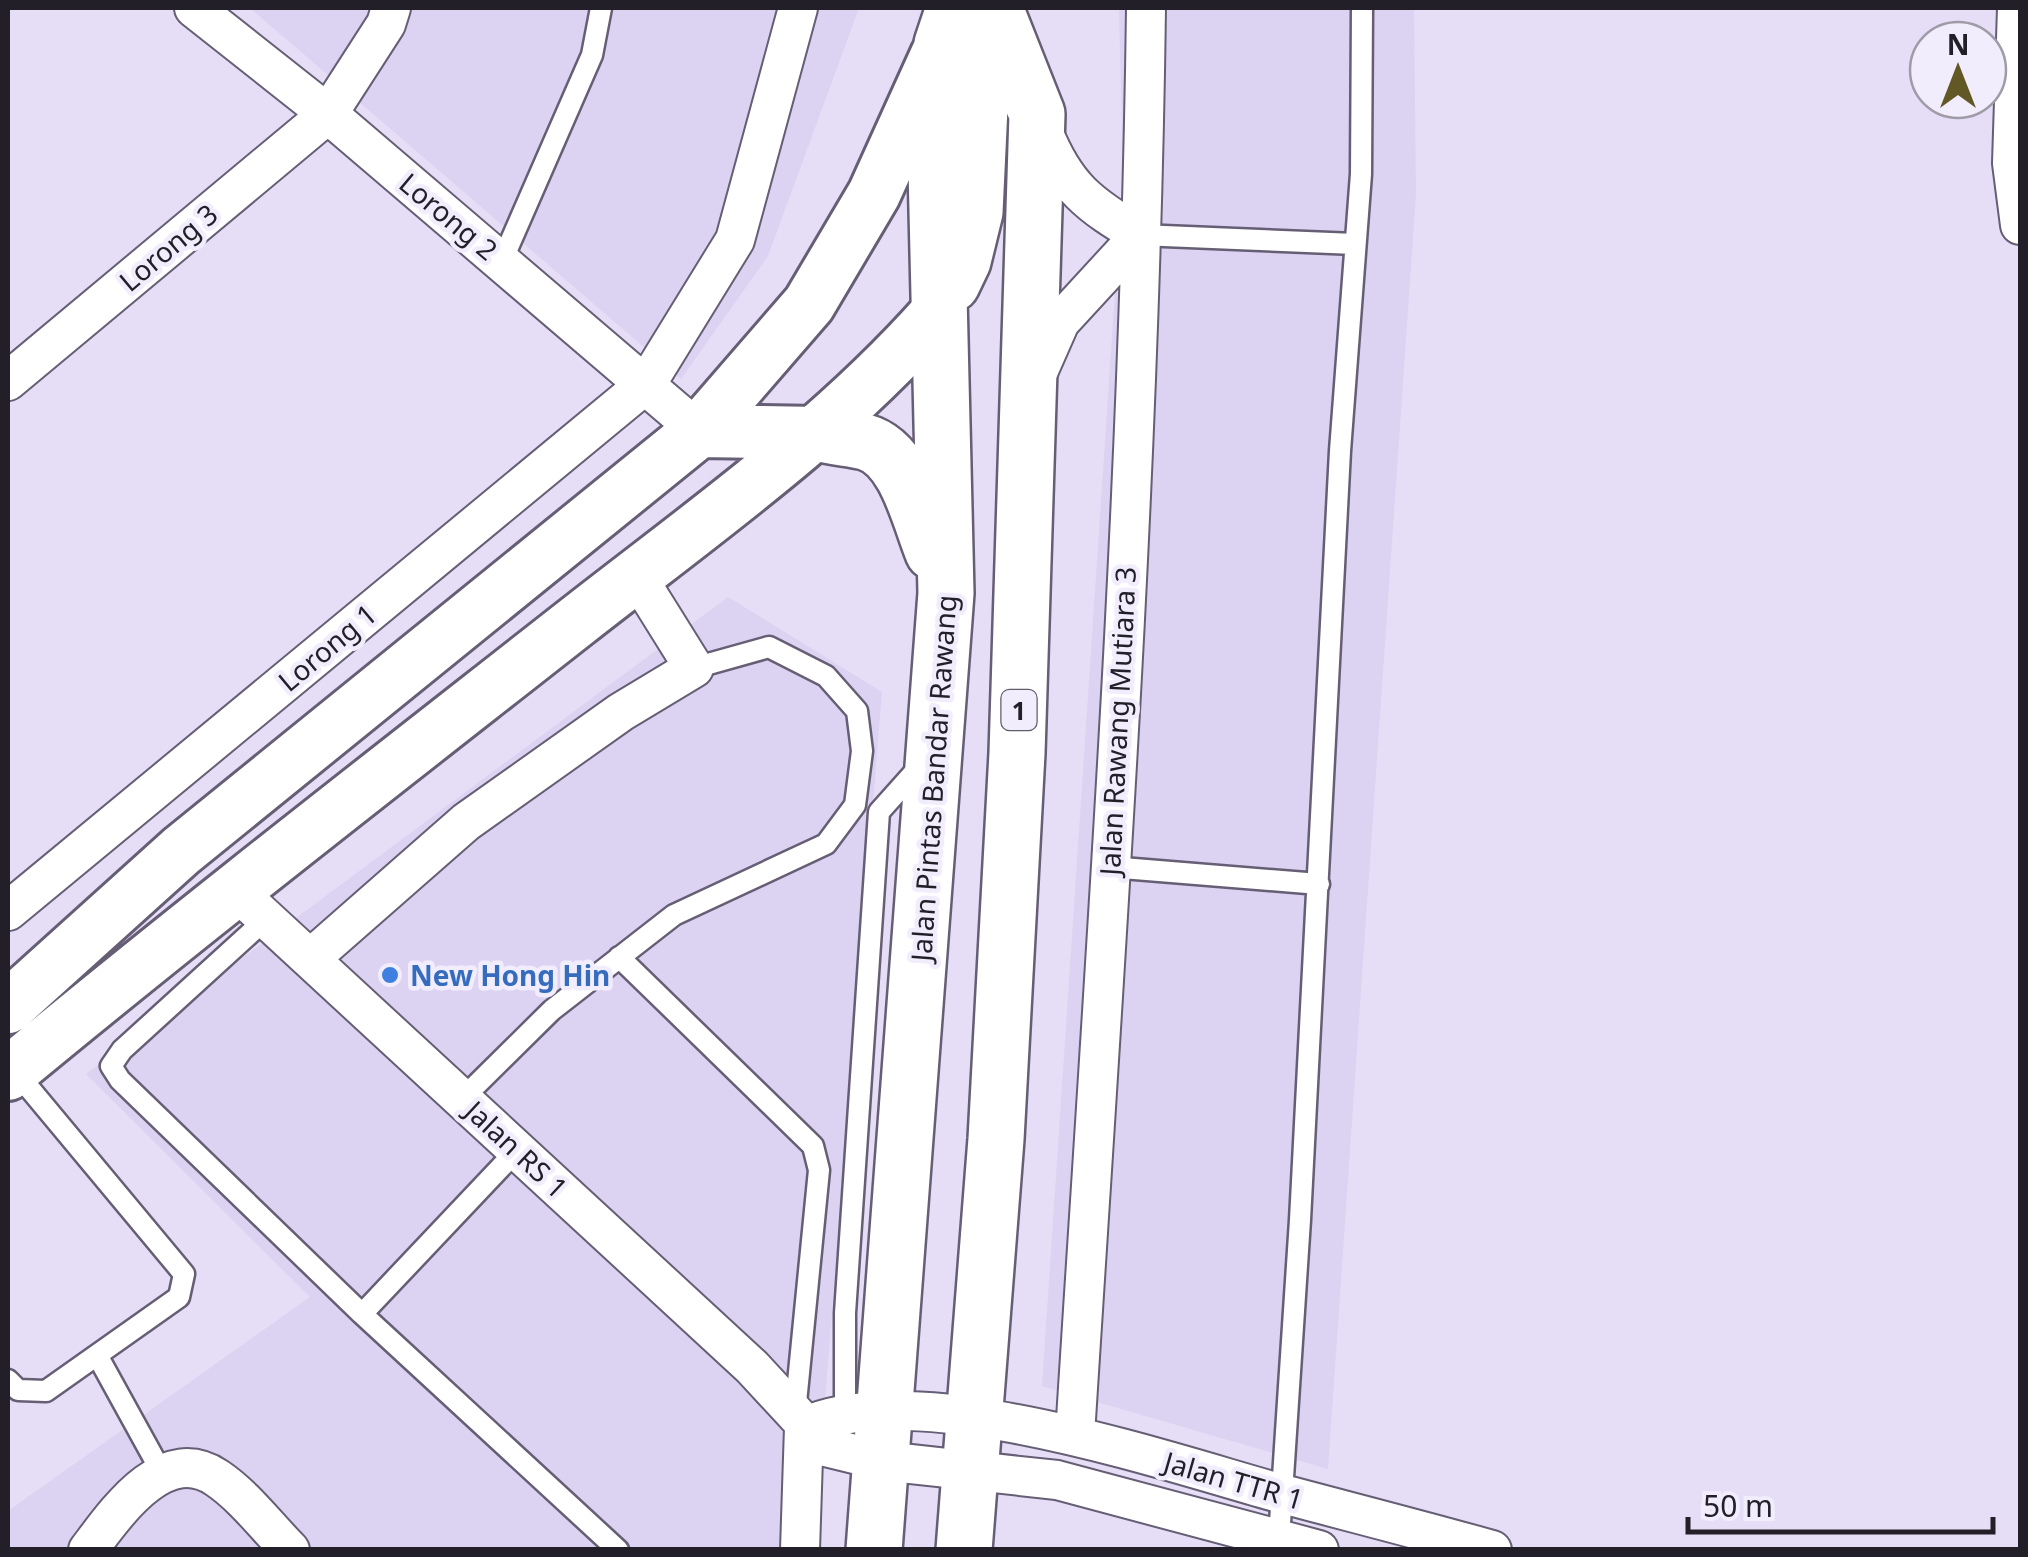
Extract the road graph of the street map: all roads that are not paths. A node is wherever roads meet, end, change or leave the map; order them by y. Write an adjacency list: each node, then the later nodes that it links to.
1 (194, 8): 11 (street, Lorong 2)
2 (392, 8): 11 (street, Lorong 3)
3 (601, 8): 16 (lane)
4 (798, 8): 19 (street, Lorong 1)
5 (1146, 8): 14 (street, Jalan Rawang Mutiara 3)
6 (1362, 8): 15 (lane)
7 (2017, 8): 10 (street)
8 (999, 22): 12 (main road, 1); 17 (main road)
9 (948, 26): 17 (main road, Jalan Pintas Bandar Rawang); 21 (street)
10 (2017, 93): 13 (street)
11 (328, 114): 16 (street, Lorong 2); 18 (street, Lorong 3)
12 (1036, 114): 14 (street); 20 (main road, 1)
13 (2020, 225)
14 (1140, 235): 15 (lane); 20 (street); 27 (street, Jalan Rawang Mutiara 3)
15 (1355, 244): 28 (lane)
16 (502, 261): 19 (street, Lorong 2)
17 (937, 313): 22 (street); 25 (main road, Jalan Pintas Bandar Rawang)
18 (10, 375)
19 (646, 384): 21 (street, Lorong 2); 30 (street, Lorong 1)
20 (1030, 388): 43 (main road, 1)
21 (700, 431): 22 (street); 23 (street); 33 (street)
22 (818, 434): 23 (street); 25 (main road)
23 (694, 531): 24 (street)
24 (636, 575): 26 (street); 29 (street)
25 (946, 593): 41 (main road, Jalan Pintas Bandar Rawang)
26 (694, 668): 31 (lane); 32 (street)
27 (1110, 867): 28 (lane); 42 (street, Jalan Rawang Mutiara 3)
28 (1319, 884): 45 (lane)
29 (251, 903): 32 (street, Jalan RS 1); 34 (street); 37 (lane)
30 (8, 910)
31 (620, 957): 35 (lane); 40 (lane)
32 (311, 958): 35 (street, Jalan RS 1)
33 (8, 1007)
34 (11, 1072): 38 (lane)
35 (463, 1098): 36 (street, Jalan RS 1)
36 (518, 1150): 37 (lane); 40 (street, Jalan RS 1)
37 (362, 1314): 49 (lane)
38 (96, 1355): 39 (lane); 44 (lane)
39 (8, 1380)
40 (799, 1421): 41 (street, Jalan RS 1); 50 (street)
41 (865, 1434): 43 (street); 43 (street); 51 (main road, Jalan Pintas Bandar Rawang)
42 (1075, 1435): 43 (street, Jalan TTR 1); 45 (street, Jalan TTR 1)
43 (973, 1445): 46 (street, Jalan TTR 1); 52 (main road, 1)
44 (162, 1473): 47 (street); 48 (street)
45 (1282, 1494): 46 (lane); 54 (street, Jalan TTR 1)
46 (1279, 1538): 53 (street, Jalan TTR 1)
47 (88, 1550)
48 (290, 1550)
49 (618, 1550)
50 (800, 1550)
51 (874, 1550)
52 (964, 1550)
53 (1319, 1550)
54 (1492, 1550)

